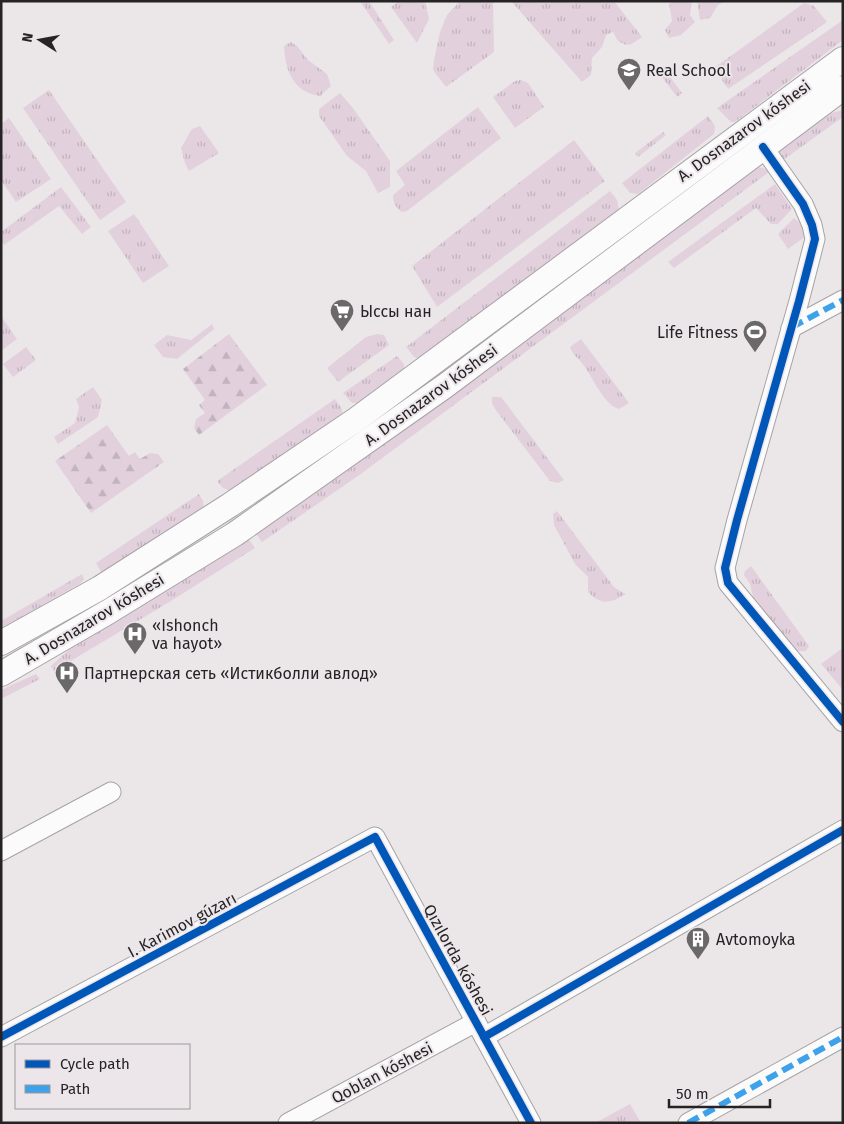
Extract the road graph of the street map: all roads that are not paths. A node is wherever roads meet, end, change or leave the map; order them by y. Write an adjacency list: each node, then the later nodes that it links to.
1 (843, 59): 6 (main road, A. Dosnazarov kóshesi)
2 (843, 88): 3 (main road, A. Dosnazarov kóshesi)
3 (763, 147): 5 (street); 7 (main road, A. Dosnazarov kóshesi)
4 (843, 300): 5 (street)
5 (791, 328): 8 (street)
6 (1, 643)
7 (1, 674)
8 (843, 722)
9 (111, 792): 12 (street)
10 (843, 830): 13 (street, Qoblan kóshesi)
11 (375, 837): 13 (street, Qızılorda kóshesi); 14 (street, I. Karimov gúzarı)
12 (1, 851)
13 (480, 1030): 16 (street, Qoblan kóshesi); 17 (street, Qızılorda kóshesi)
14 (1, 1037)
15 (843, 1037): 18 (street)
16 (288, 1123)
17 (531, 1123)
18 (688, 1123)

